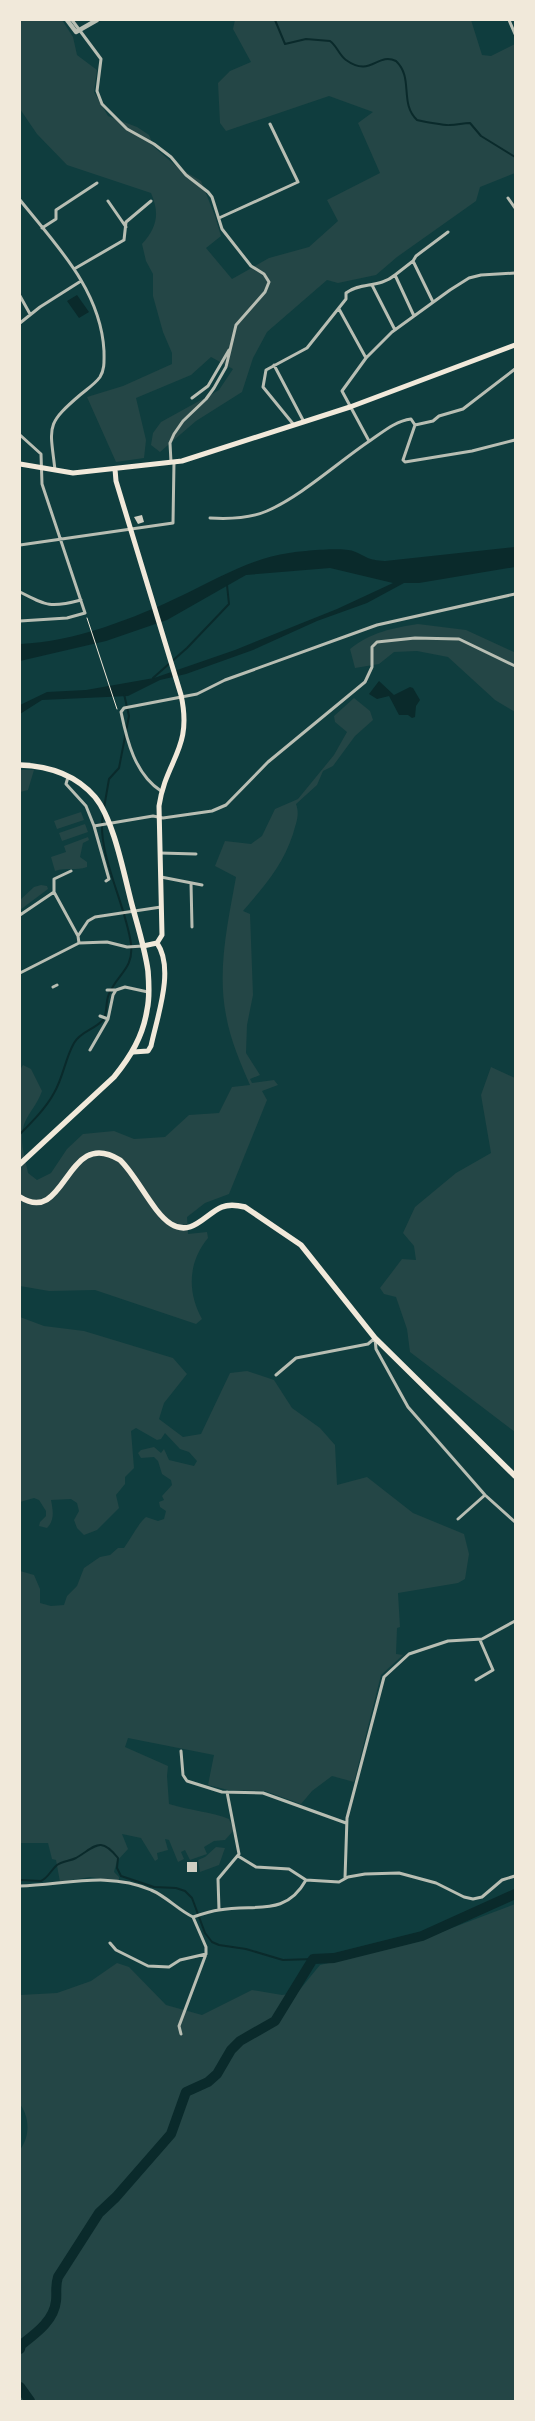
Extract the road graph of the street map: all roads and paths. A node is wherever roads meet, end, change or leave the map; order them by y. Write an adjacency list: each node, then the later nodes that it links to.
1 (67, 20): 5 (street)
2 (72, 20): 5 (street)
3 (97, 20): 5 (street)
4 (509, 20): 6 (street)
5 (79, 32): 18 (street)
6 (515, 34)
7 (270, 124): 18 (street)
8 (97, 183): 10 (street)
9 (79, 189): 10 (street)
10 (82, 193): 16 (street)
11 (508, 198): 17 (street)
12 (20, 200): 19 (street)
13 (60, 201): 16 (street)
14 (108, 201): 20 (street)
15 (151, 201): 20 (street)
16 (63, 206): 19 (street)
17 (515, 208)
18 (219, 218): 36 (street)
19 (42, 228): 23 (street)
20 (126, 228): 23 (street)
21 (448, 232): 22 (street)
22 (413, 261): 25 (street); 29 (street)
23 (74, 269): 26 (street)
24 (515, 273): 29 (street)
25 (394, 275): 27 (street); 32 (street)
26 (81, 281): 31 (street); 52 (street)
27 (372, 285): 30 (street); 34 (street)
28 (20, 296): 31 (street)
29 (433, 302): 32 (street)
30 (339, 308): 37 (street); 38 (street)
31 (30, 314): 33 (street)
32 (414, 316): 34 (street)
33 (20, 323)
34 (394, 330): 37 (street)
35 (515, 345): 41 (main road)
36 (230, 350): 40 (street); 48 (street)
37 (366, 358): 41 (street)
38 (274, 365): 42 (street); 44 (street)
39 (515, 369): 43 (street)
40 (192, 398)
41 (350, 407): 42 (main road); 47 (street)
42 (304, 422): 44 (main road)
43 (415, 425): 46 (street); 47 (street)
44 (294, 426): 48 (main road)
45 (20, 435): 50 (street)
46 (515, 440)
47 (369, 441): 53 (street)
48 (172, 463): 51 (main road); 54 (street)
49 (20, 464): 50 (main road)
50 (42, 469): 52 (main road); 55 (street)
51 (115, 469): 52 (main road); 54 (main road)
52 (56, 471)
53 (210, 518)
54 (130, 529): 55 (street); 63 (main road)
55 (60, 540): 56 (street); 59 (street)
56 (20, 545)
57 (20, 592): 59 (street)
58 (515, 594): 63 (street)
59 (81, 600): 60 (street)
60 (85, 613): 61 (street); 64 (path)
61 (20, 621)
62 (515, 666): 68 (street)
63 (181, 696): 67 (main road); 67 (street)
64 (117, 709)
65 (20, 765): 66 (highway)
66 (68, 777): 69 (street); 81 (highway)
67 (161, 791): 68 (main road)
68 (158, 817): 69 (street); 70 (main road)
69 (95, 826): 76 (street)
70 (160, 853): 71 (street); 75 (main road)
71 (188, 854): 72 (street); 73 (street)
72 (196, 854)
73 (188, 859)
74 (71, 871): 79 (street)
75 (160, 877): 77 (street); 80 (main road)
76 (106, 880)
77 (191, 883): 78 (street); 83 (street)
78 (202, 884)
79 (54, 892): 82 (street); 84 (street)
80 (161, 907): 81 (street); 85 (main road)
81 (131, 911): 84 (street); 87 (highway)
82 (20, 915)
83 (192, 927)
84 (78, 936): 86 (street)
85 (157, 942): 87 (main road); 95 (main road)
86 (79, 943): 87 (street); 88 (street)
87 (143, 946): 91 (highway)
88 (20, 973)
89 (107, 990): 90 (street)
90 (115, 990): 91 (street); 93 (street)
91 (149, 992): 95 (highway)
92 (100, 1016): 93 (street)
93 (108, 1019): 94 (street)
94 (90, 1050)
95 (133, 1052): 96 (highway)
96 (21, 1162)
97 (20, 1197): 98 (highway)
98 (375, 1338): 99 (street); 100 (highway); 101 (street)
99 (276, 1375)
100 (515, 1476)
101 (485, 1495): 102 (street); 103 (street)
102 (458, 1519)
103 (515, 1522)
104 (515, 1621): 105 (street)
105 (480, 1640): 106 (street); 109 (street)
106 (476, 1680)
107 (181, 1751): 108 (street)
108 (227, 1792): 109 (street); 110 (street)
109 (346, 1823): 112 (street)
110 (238, 1856): 113 (street); 115 (street)
111 (515, 1876): 112 (street)
112 (344, 1878): 113 (street)
113 (306, 1880): 115 (street)
114 (20, 1886): 116 (street)
115 (219, 1910): 116 (street)
116 (194, 1917): 118 (street)
117 (110, 1942): 118 (street)
118 (206, 1954): 119 (street)
119 (181, 2034)

